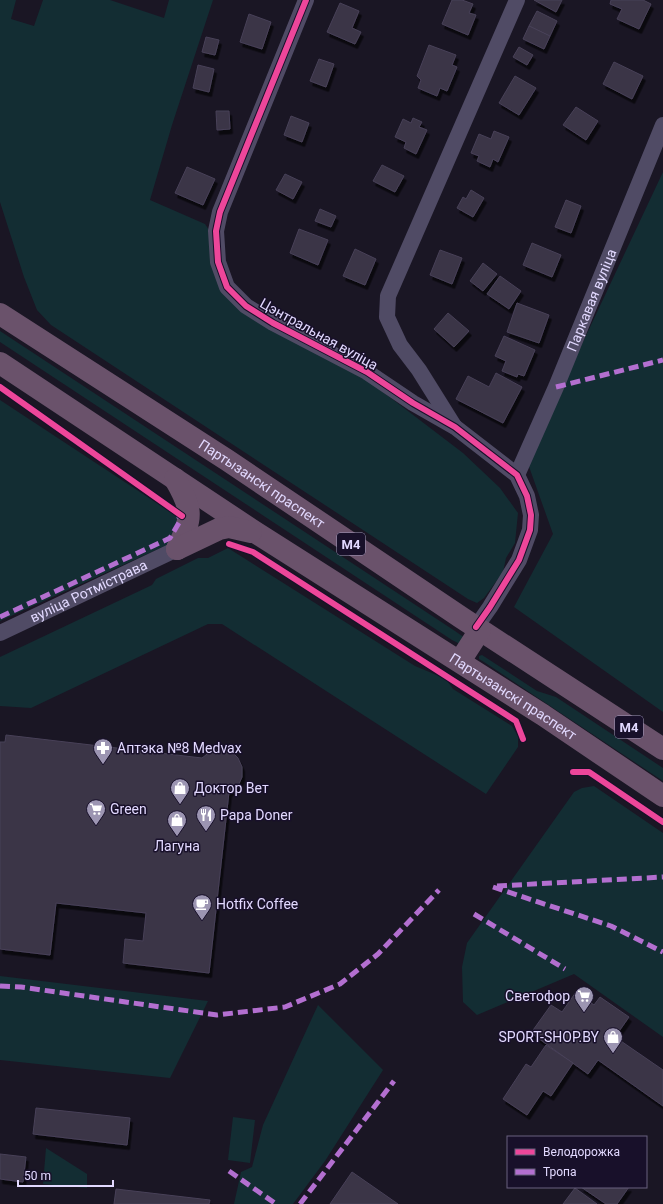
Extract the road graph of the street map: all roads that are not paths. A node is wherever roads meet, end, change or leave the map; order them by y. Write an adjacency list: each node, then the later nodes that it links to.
1 (306, 0): 6 (street, Цэнтральная вуліца)
2 (517, 0): 6 (street, Цэнтральная вуліца)
3 (663, 125): 7 (street, Паркавая вуліца)
4 (0, 314): 11 (highway, Партызанскі праспект / М4)
5 (0, 362): 8 (highway, Партызанскі праспект)
6 (455, 427): 7 (street, Цэнтральная вуліца)
7 (517, 475): 11 (street)
8 (175, 479): 9 (highway, Партызанскі праспект); 10 (highway)
9 (258, 534): 10 (highway); 13 (highway, Партызанскі праспект)
10 (177, 549): 12 (street, вуліца Ротмістрава)
11 (478, 628): 13 (highway); 14 (highway, Партызанскі праспект / М4)
12 (0, 633)
13 (460, 661): 15 (highway, Партызанскі праспект)
14 (663, 749)
15 (663, 796)

